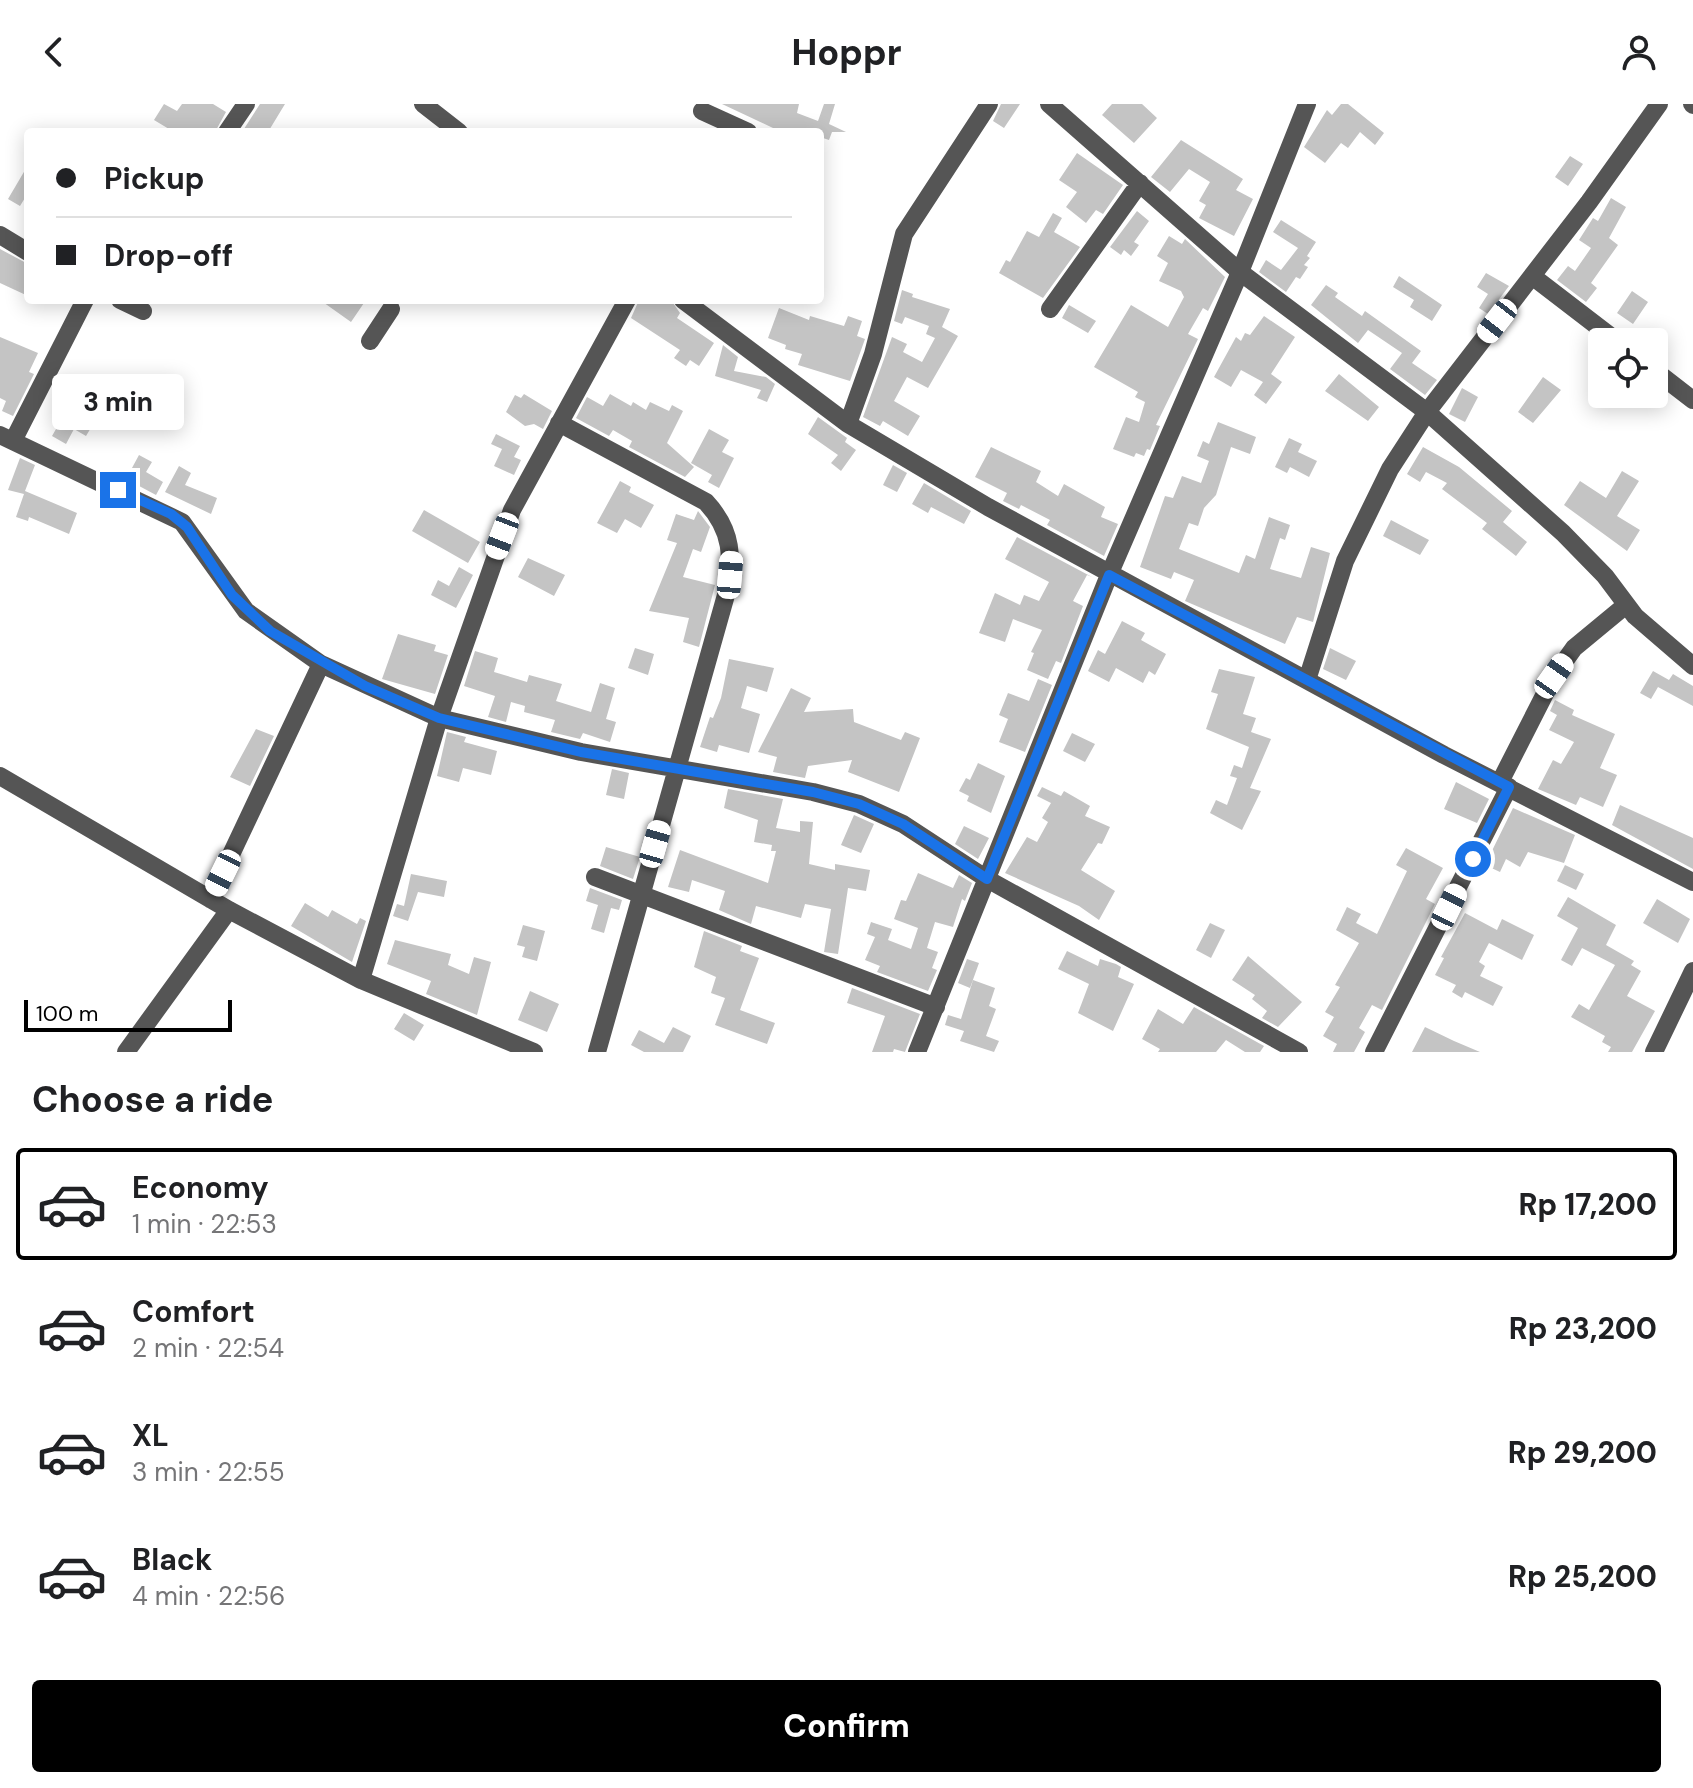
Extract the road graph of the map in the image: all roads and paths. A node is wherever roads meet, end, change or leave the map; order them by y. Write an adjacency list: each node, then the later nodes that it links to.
1 (246, 104): 8 (street)
2 (423, 104): 9 (street)
3 (989, 104): 31 (street)
4 (1049, 104): 11 (street)
5 (1307, 104): 14 (street)
6 (1659, 104): 15 (street)
7 (702, 111): 10 (street)
8 (230, 128)
9 (454, 128)
10 (739, 128)
11 (1140, 183): 14 (street); 22 (street)
12 (0, 235): 13 (street)
13 (24, 250)
14 (1240, 272): 29 (street); 33 (street)
15 (1532, 276): 25 (street); 29 (street)
16 (83, 304): 32 (street)
17 (128, 304): 23 (street)
18 (388, 304): 26 (street)
19 (625, 304): 30 (street)
20 (688, 304): 24 (street)
21 (712, 304): 24 (street)
22 (1050, 309)
23 (143, 311)
24 (707, 318): 31 (street)
25 (1600, 328)
26 (370, 341)
27 (1668, 381): 28 (street)
28 (1693, 400)
29 (1427, 412): 34 (street); 37 (street)
30 (559, 423): 38 (street); 39 (street)
31 (848, 424): 33 (street)
32 (6, 438): 35 (street)
33 (1109, 575): 37 (street); 43 (street)
34 (1631, 611): 36 (street); 41 (street)
35 (321, 664): 38 (street); 46 (street)
36 (1693, 666)
37 (1307, 680): 41 (street)
38 (439, 718): 39 (street); 49 (street)
39 (677, 768): 43 (street); 45 (street)
40 (0, 776): 46 (street)
41 (1504, 784): 44 (street); 56 (street)
42 (595, 877): 45 (street)
43 (987, 879): 50 (street); 55 (street)
44 (1693, 882)
45 (641, 894): 50 (street); 53 (street)
46 (210, 899): 47 (street)
47 (229, 910): 49 (street); 51 (street)
48 (1693, 971): 57 (street)
49 (361, 980): 52 (street)
50 (936, 1007): 54 (street)
51 (126, 1052)
52 (534, 1052)
53 (597, 1052)
54 (917, 1052)
55 (1299, 1052)
56 (1374, 1052)
57 (1654, 1052)

